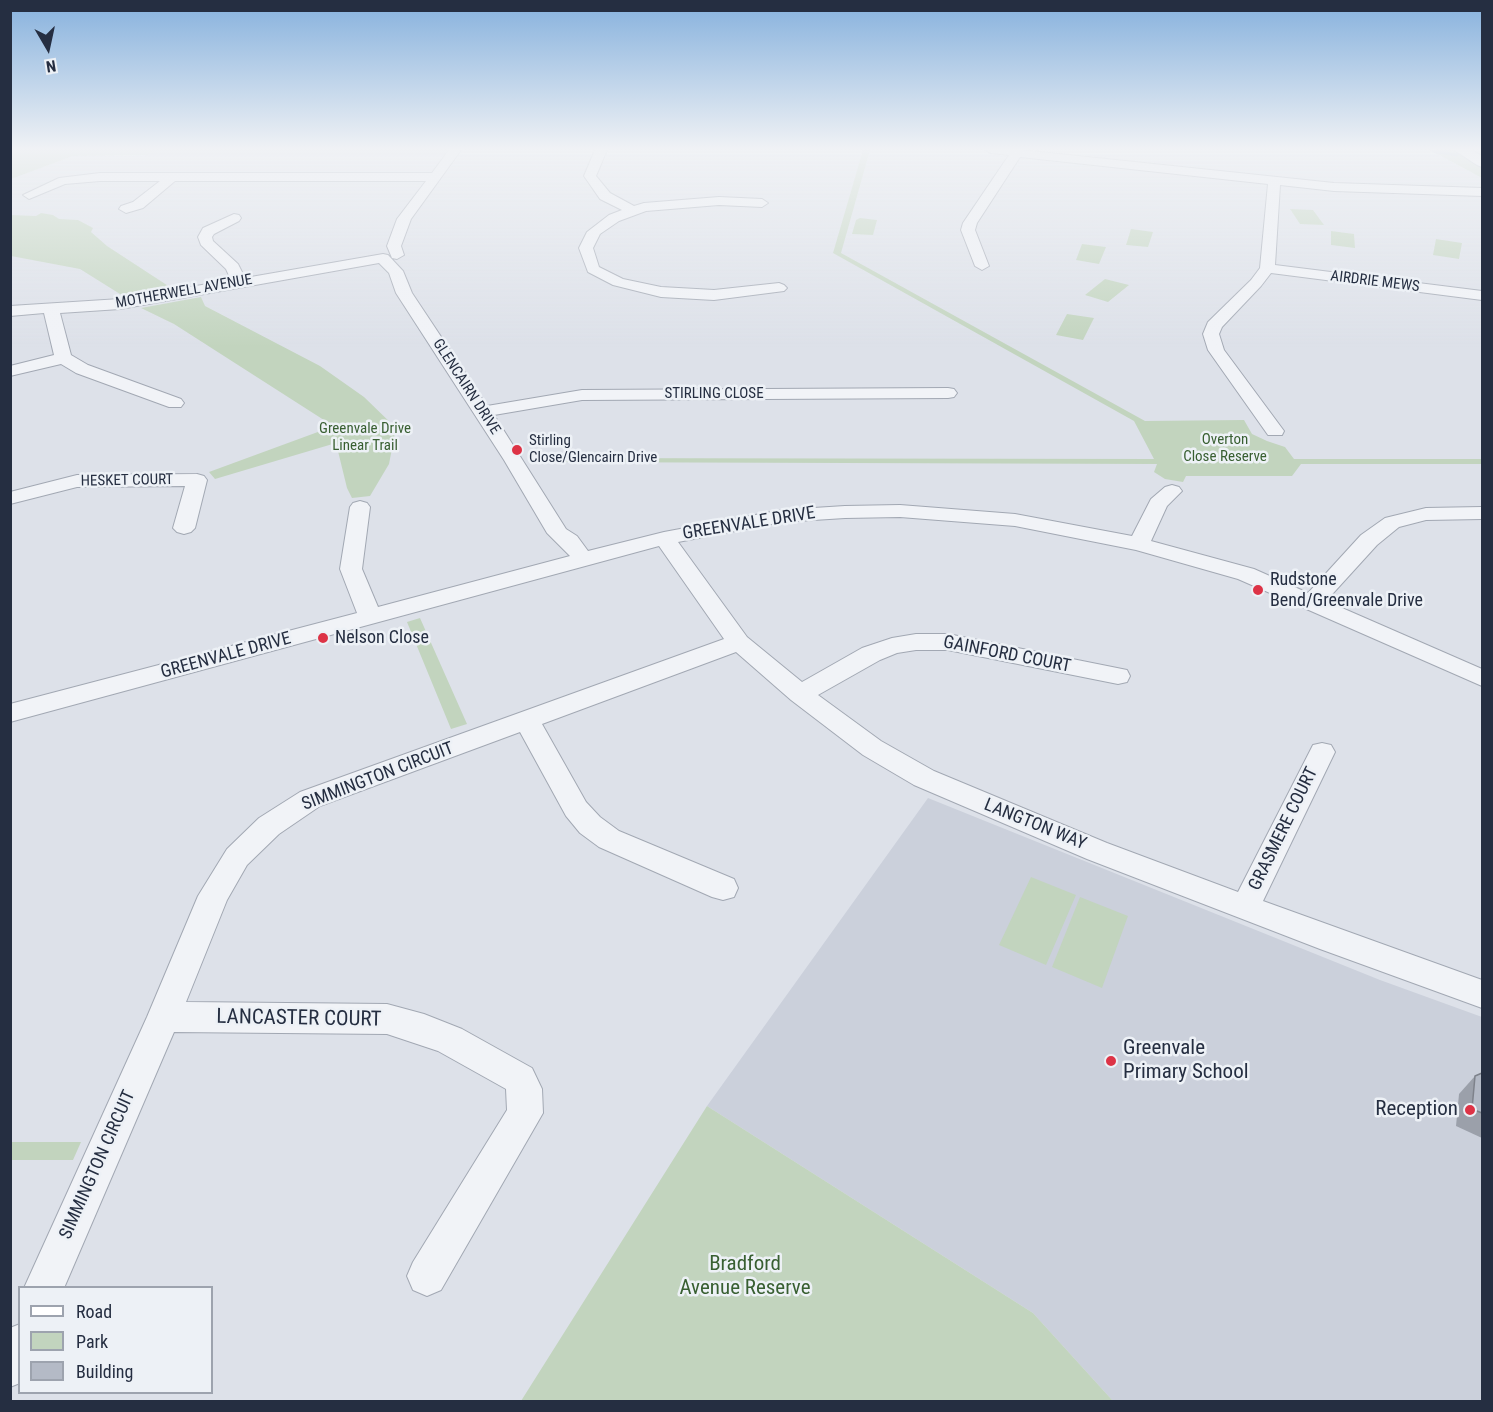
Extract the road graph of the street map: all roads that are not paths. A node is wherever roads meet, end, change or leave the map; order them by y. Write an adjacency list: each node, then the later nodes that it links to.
1 (406, 216): 6 (street)
2 (620, 216): 10 (street)
3 (975, 216): 7 (street)
4 (1271, 216): 8 (street)
5 (234, 218): 9 (street)
6 (391, 259): 9 (street, MOTHERWELL AVENUE); 18 (street, GLENCAIRN DRIVE)
7 (982, 266)
8 (1267, 268): 11 (street, AIRDRIE MEWS); 19 (street)
9 (240, 283): 12 (street, MOTHERWELL AVENUE)
10 (779, 288)
11 (1482, 296)
12 (51, 309): 13 (street, MOTHERWELL AVENUE); 14 (street)
13 (10, 311)
14 (63, 358): 15 (street); 17 (street)
15 (10, 371)
16 (948, 393): 18 (street, STIRLING CLOSE)
17 (175, 403)
18 (481, 412): 28 (street, GLENCAIRN DRIVE)
19 (1275, 431)
20 (1172, 492): 27 (street)
21 (10, 498): 24 (street, HESKET COURT)
22 (360, 507): 30 (street)
23 (1475, 513): 25 (street); 29 (street)
24 (184, 528)
25 (1482, 530)
26 (664, 538): 27 (street, GREENVALE DRIVE); 28 (street, GREENVALE DRIVE); 31 (street, LANGTON WAY)
27 (1139, 544): 29 (street, GREENVALE DRIVE)
28 (576, 560): 30 (street, GREENVALE DRIVE)
29 (1312, 602): 33 (street, GREENVALE DRIVE)
30 (371, 618): 35 (street, GREENVALE DRIVE)
31 (739, 642): 34 (street, LANGTON WAY); 36 (street, SIMMINGTON CIRCUIT)
32 (1118, 676): 34 (street, GAINFORD COURT)
33 (1482, 678)
34 (800, 694): 39 (street, LANGTON WAY)
35 (10, 713)
36 (527, 721): 38 (street); 41 (street, SIMMINGTON CIRCUIT)
37 (1322, 752): 39 (street, GRASMERE COURT)
38 (723, 888)
39 (1245, 907): 40 (street, LANGTON WAY)
40 (1482, 994)
41 (164, 1017): 42 (street, LANCASTER COURT); 43 (street, SIMMINGTON CIRCUIT)
42 (427, 1276)
43 (44, 1286)
44 (18, 1349): 45 (street)
45 (10, 1366)

